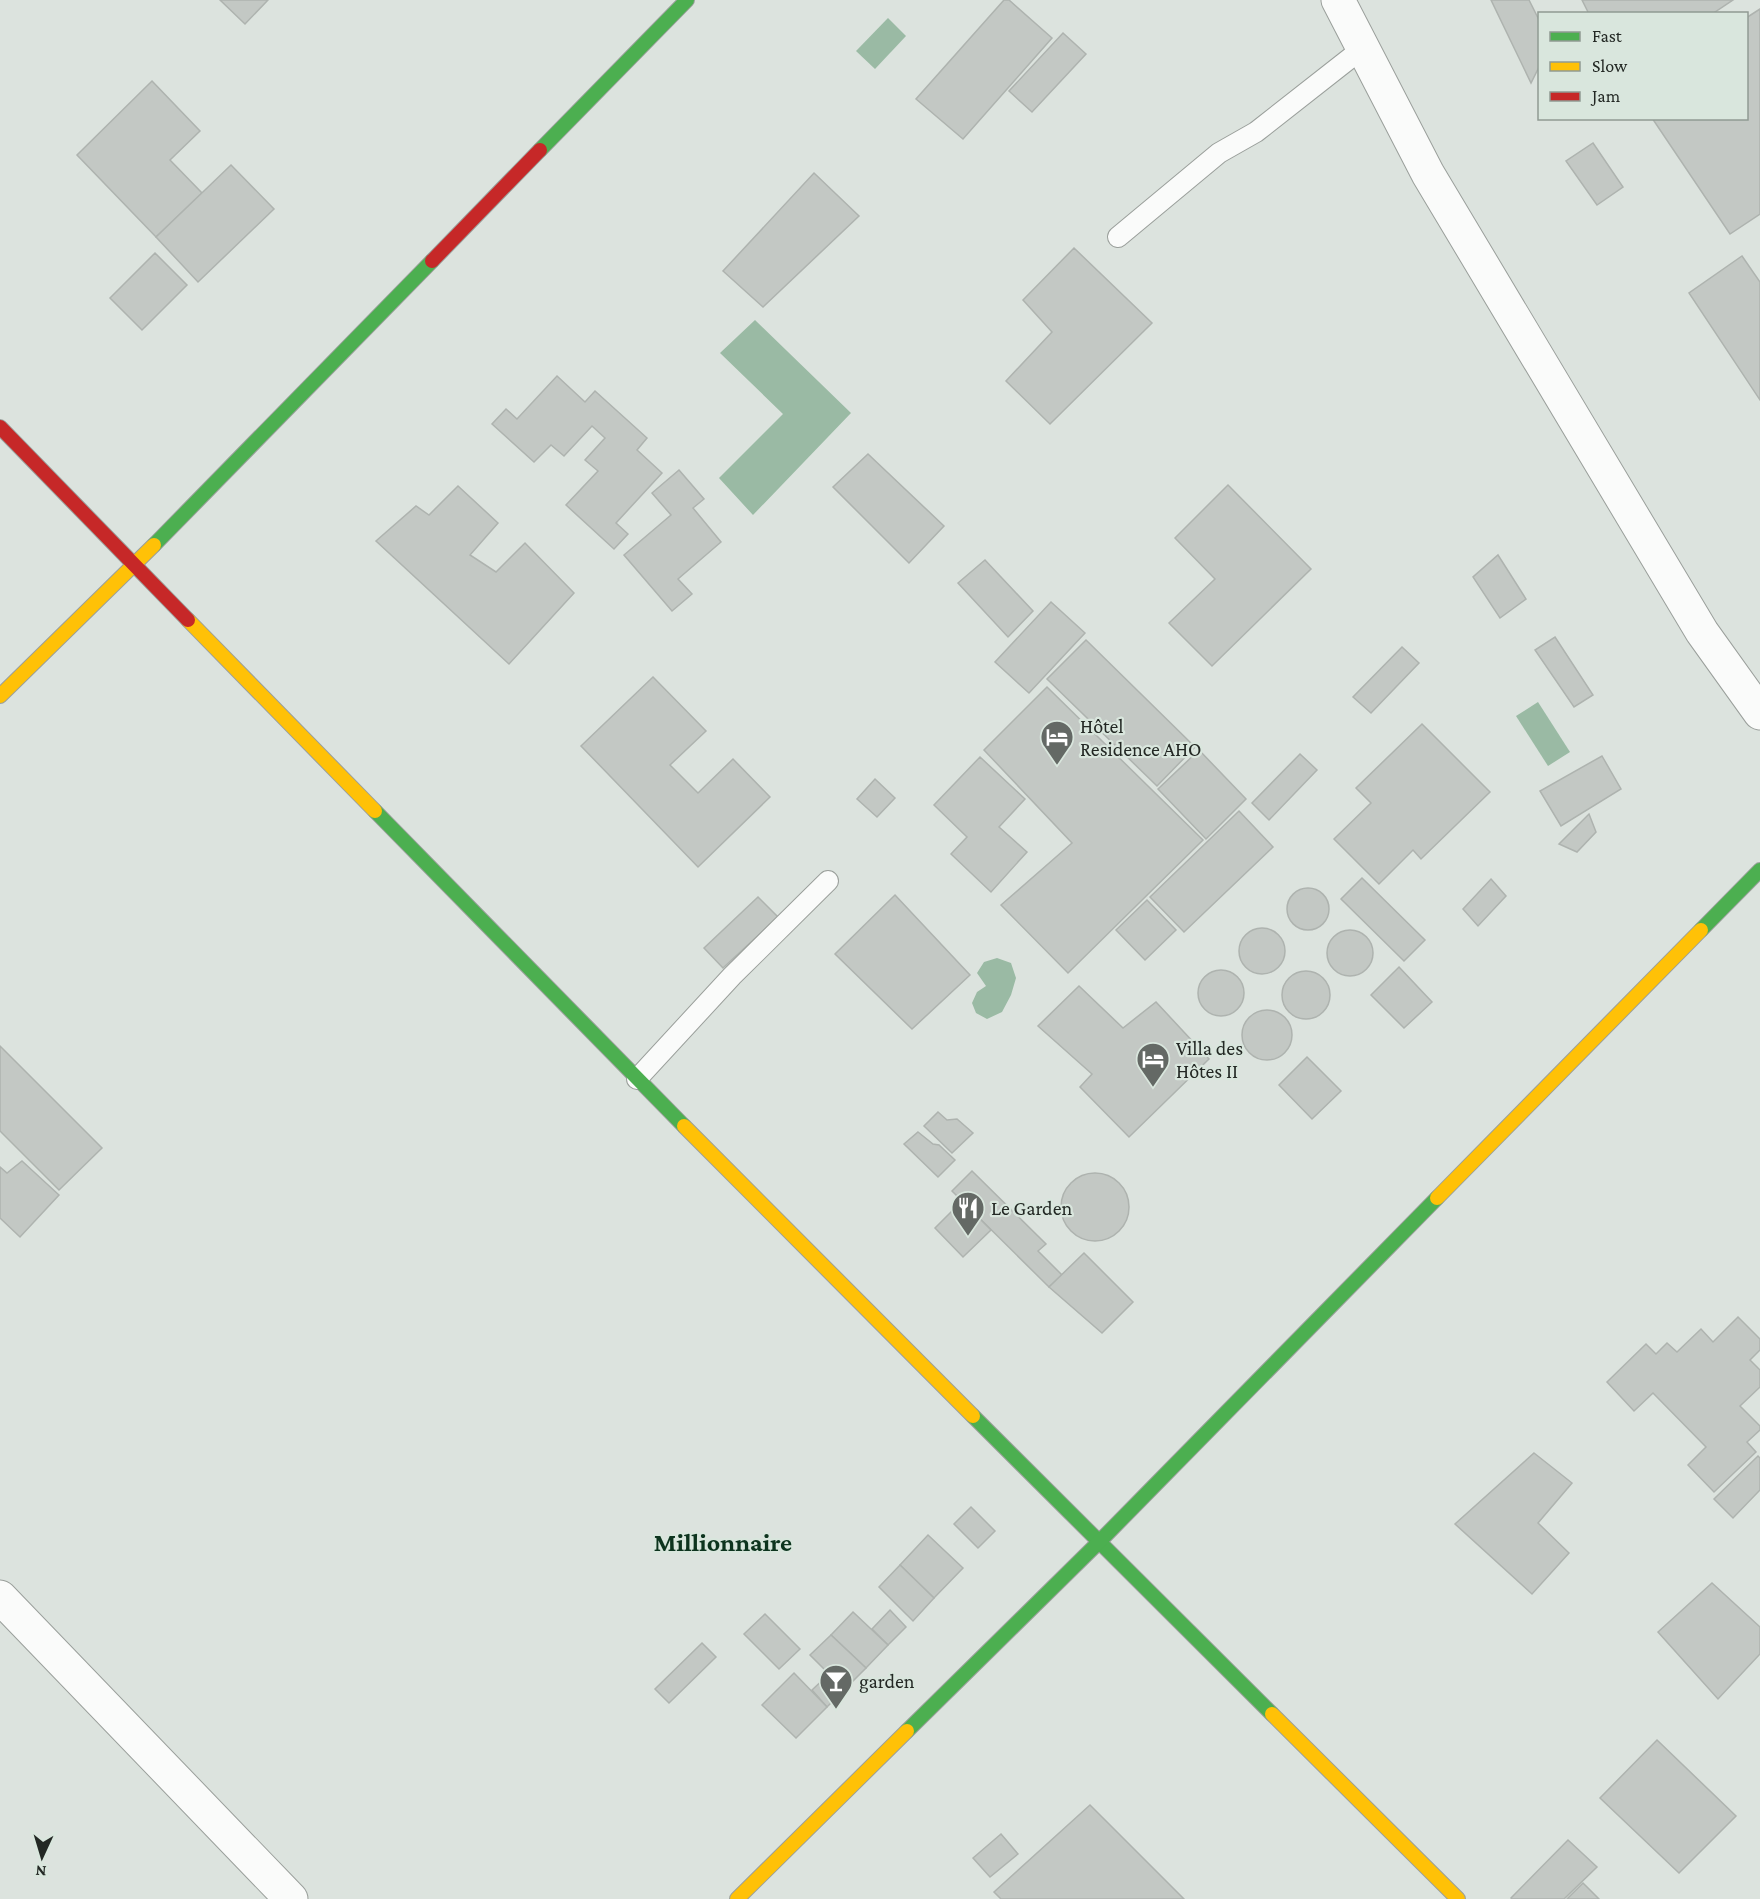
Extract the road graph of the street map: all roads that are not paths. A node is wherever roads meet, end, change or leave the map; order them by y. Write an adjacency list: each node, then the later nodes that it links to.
1 (687, 0): 6 (street)
2 (1338, 0): 3 (street)
3 (1363, 48): 4 (lane); 8 (street)
4 (1118, 237)
5 (0, 427): 6 (street)
6 (135, 564): 7 (street); 11 (street)
7 (0, 696)
8 (1760, 713)
9 (1760, 870): 12 (street)
10 (828, 881): 11 (lane)
11 (637, 1079): 12 (street)
12 (1099, 1542): 15 (street); 16 (street)
13 (0, 1597): 14 (street)
14 (291, 1899)
15 (737, 1899)
16 (1458, 1899)

